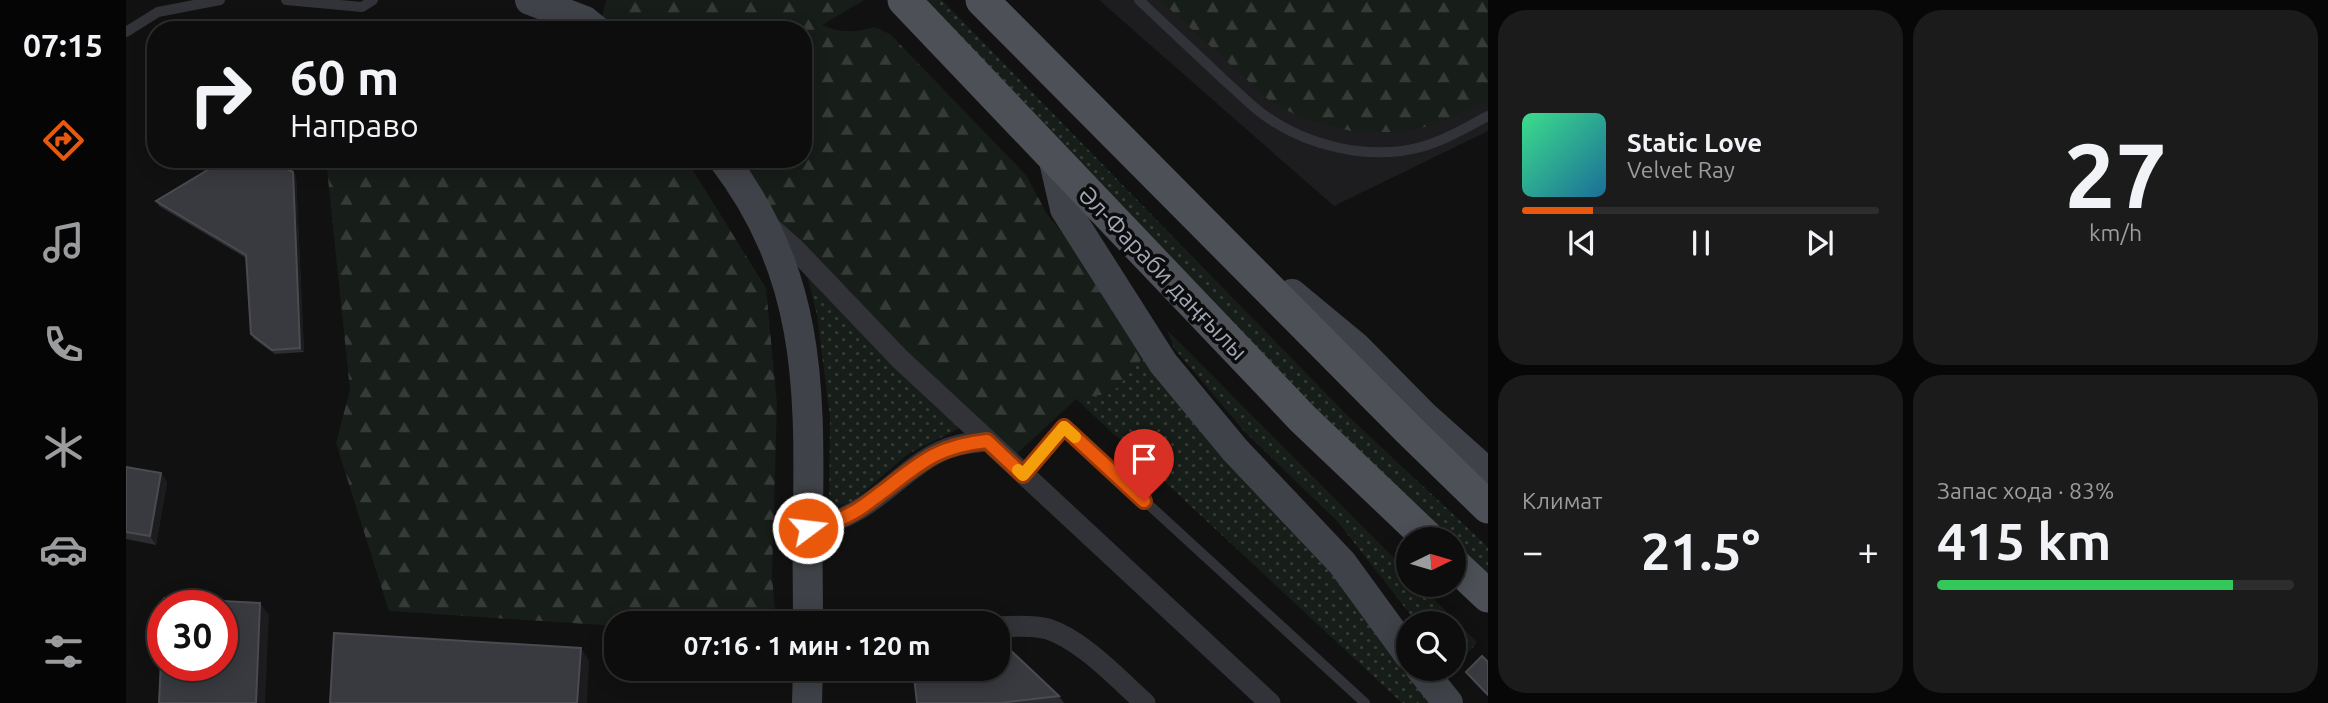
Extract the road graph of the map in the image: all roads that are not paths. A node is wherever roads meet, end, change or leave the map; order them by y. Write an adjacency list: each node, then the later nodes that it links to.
1 (220, 0): 11 (lane)
2 (286, 0): 3 (lane)
3 (373, 0)
4 (530, 0): 9 (street)
5 (596, 0): 10 (street)
6 (982, 0): 15 (main road)
7 (1139, 0): 12 (lane)
8 (907, 5): 13 (main road, Әл-Фараби даңғылы)
9 (585, 21)
10 (604, 21)
11 (126, 32)
12 (1488, 116)
13 (1053, 157): 21 (main road, Әл-Фараби даңғылы); 27 (street)
14 (729, 168): 16 (street)
15 (1177, 197): 18 (street); 20 (main road)
16 (764, 222): 17 (street); 22 (street)
17 (987, 441): 19 (street); 22 (street)
18 (1488, 473)
19 (1023, 475): 32 (street); 33 (lane)
20 (1488, 508)
21 (1417, 527)
22 (808, 528): 25 (street)
23 (1466, 575): 24 (main road)
24 (1488, 596)
25 (808, 611)
26 (1010, 626): 31 (street)
27 (1396, 637)
28 (808, 681): 30 (street)
29 (1430, 681): 34 (street)
30 (807, 703)
31 (1145, 703)
32 (1270, 703)
33 (1365, 703)
34 (1448, 703)

